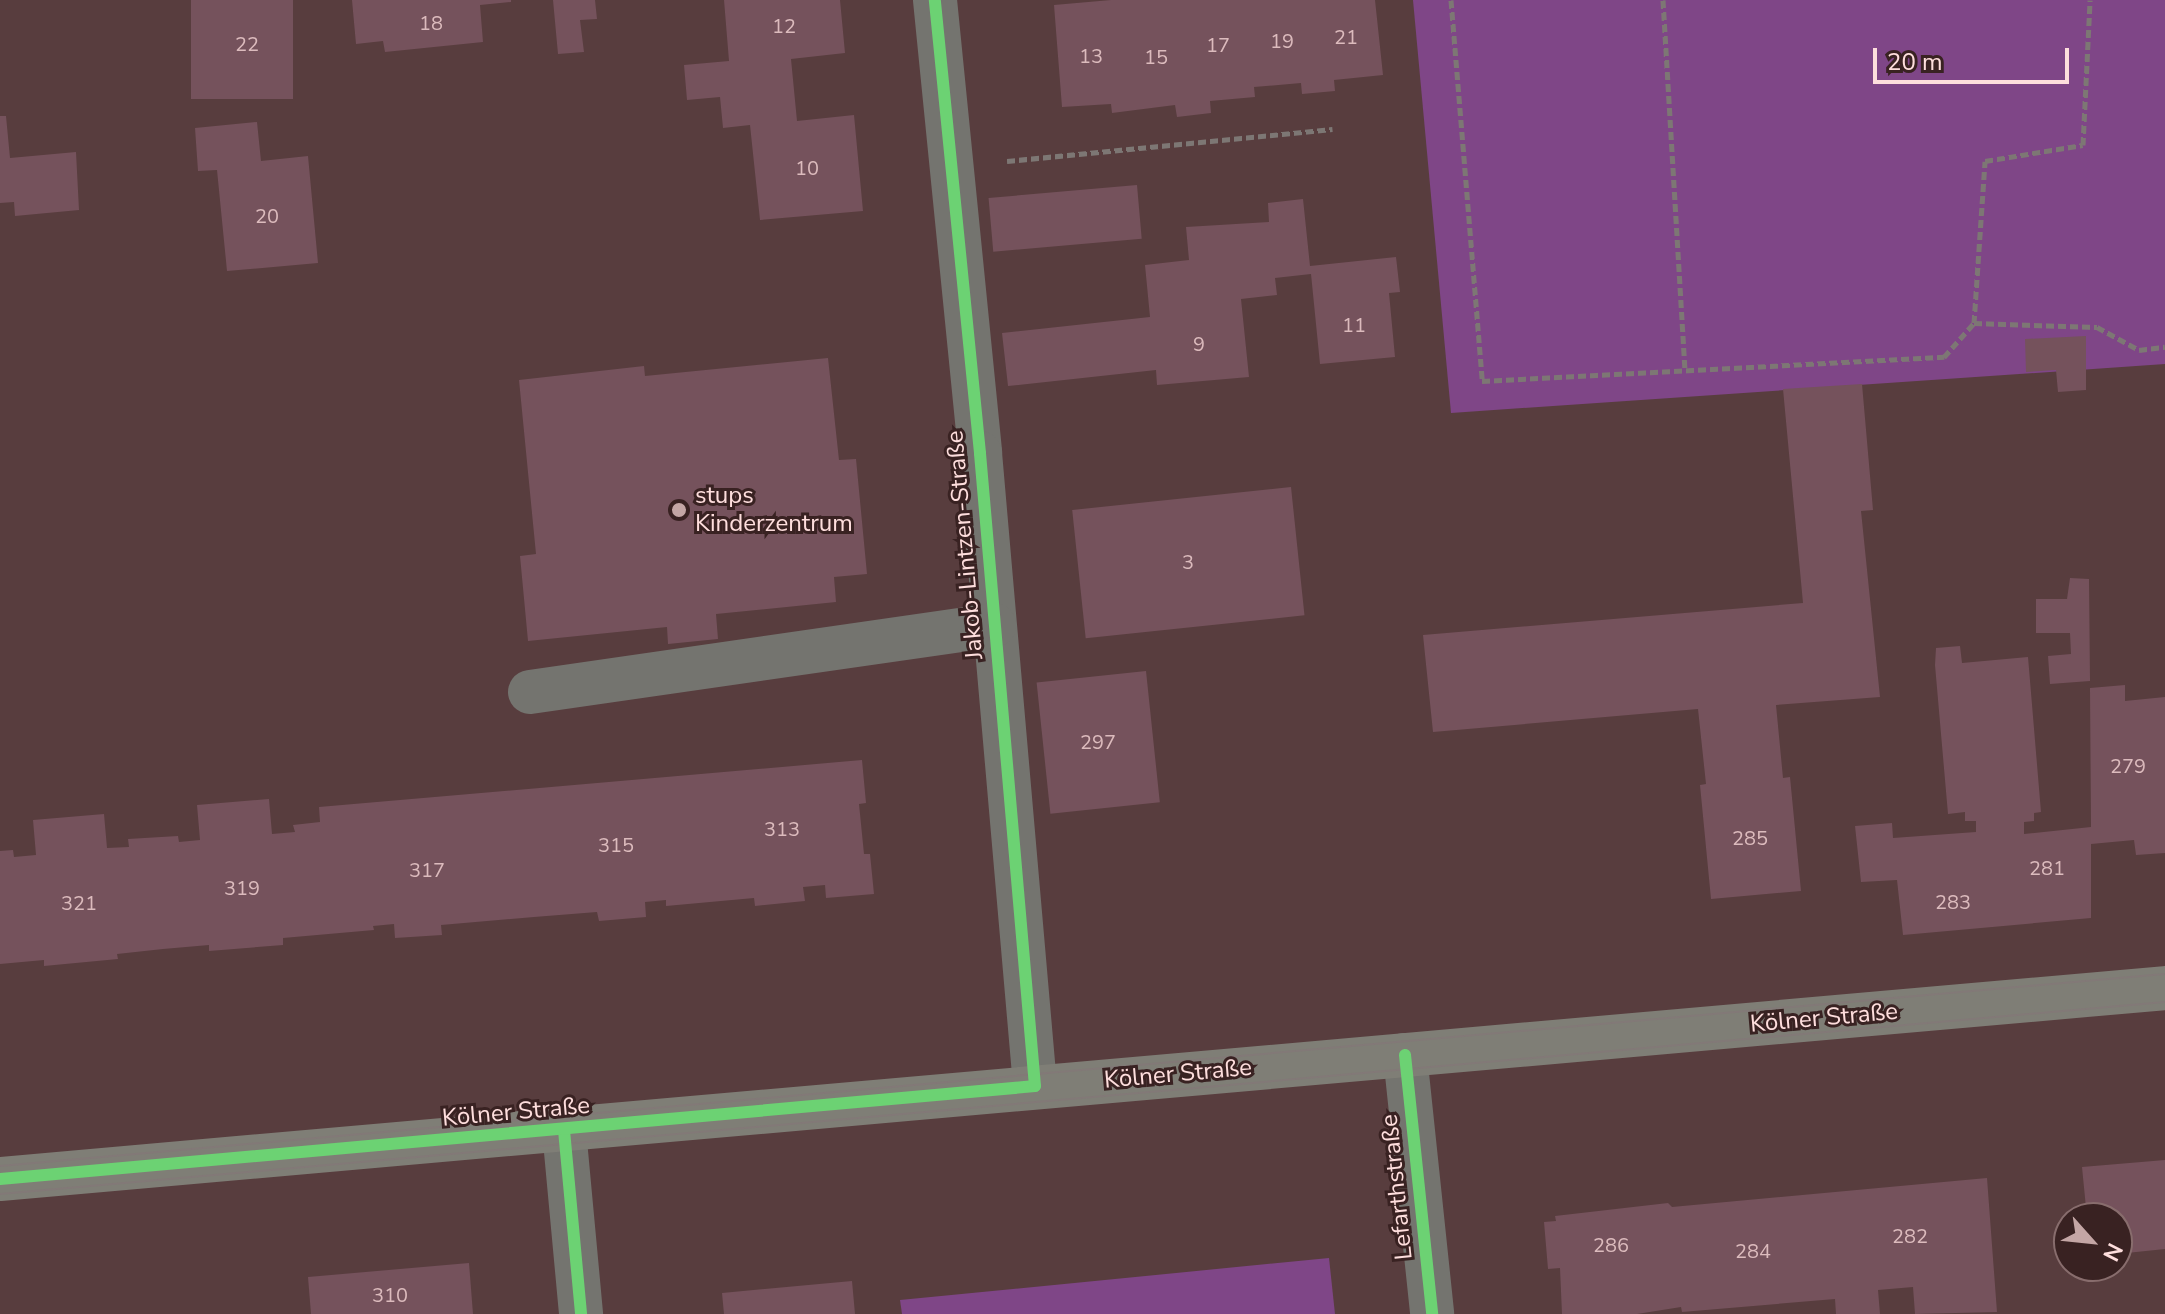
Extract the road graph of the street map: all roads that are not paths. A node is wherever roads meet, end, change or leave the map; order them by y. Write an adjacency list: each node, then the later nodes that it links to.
1 (935, 0): 2 (street, Jakob-Lintzen-Straße)
2 (994, 625): 3 (street); 6 (street, Jakob-Lintzen-Straße)
3 (530, 692)
4 (2165, 988): 5 (main road, Kölner Straße)
5 (1405, 1055): 6 (main road, Kölner Straße); 10 (street, Lefarthstraße)
6 (1035, 1086): 7 (main road, Kölner Straße)
7 (564, 1130): 8 (main road, Kölner Straße); 9 (street)
8 (0, 1179)
9 (581, 1314)
10 (1432, 1314)

